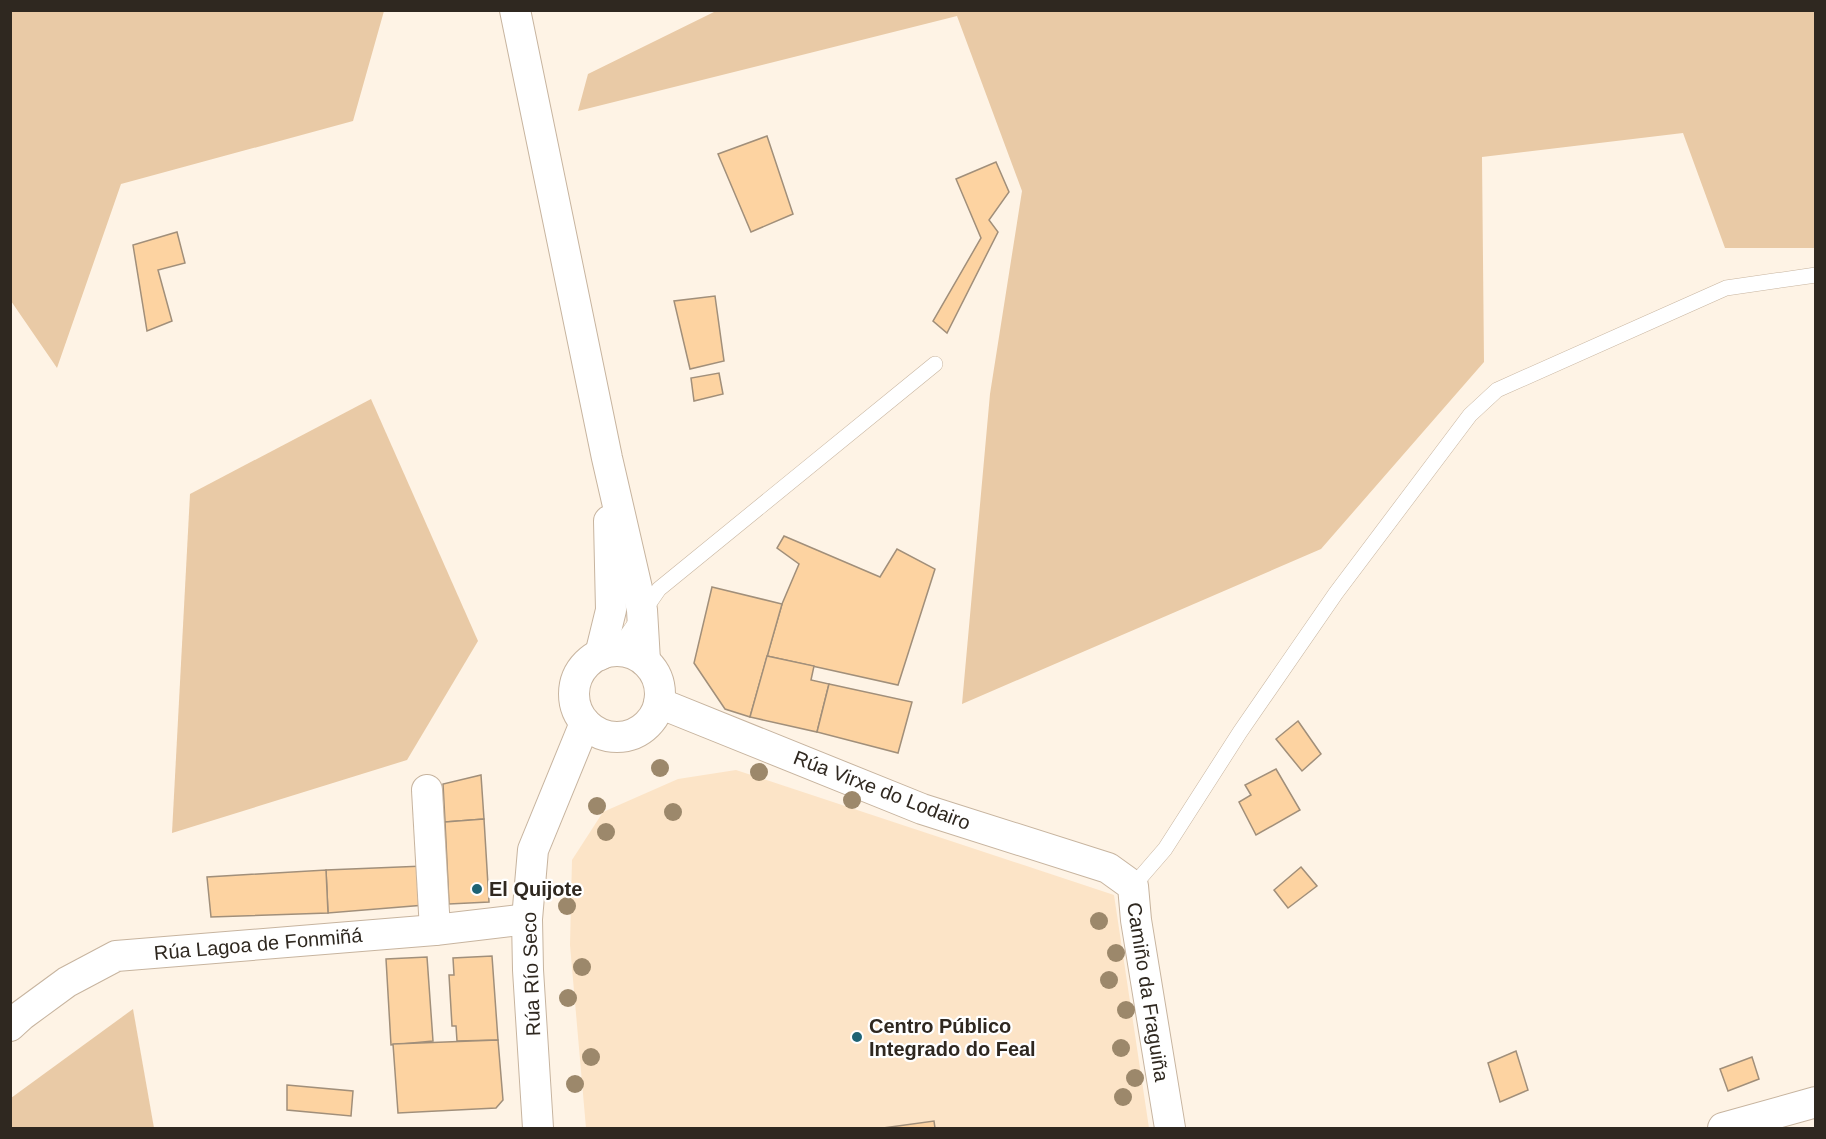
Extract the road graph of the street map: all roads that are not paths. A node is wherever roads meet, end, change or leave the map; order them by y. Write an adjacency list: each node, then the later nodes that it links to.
1 (515, 10): 4 (street)
2 (1815, 275): 12 (lane)
3 (935, 364): 5 (lane)
4 (608, 458): 5 (street); 6 (street)
5 (642, 610): 6 (lane); 7 (street)
6 (608, 653): 7 (street); 9 (street)
7 (645, 661): 8 (street)
8 (659, 703): 9 (street); 11 (street, Rúa Virxe do Lodairo)
9 (585, 723): 13 (street, Rúa Río Seco)
10 (428, 790): 14 (street)
11 (1108, 868): 12 (street, Camiño da Fraguiña)
12 (1133, 886): 18 (street, Camiño da Fraguiña)
13 (526, 919): 14 (street, Rúa Lagoa de Fonmiñá); 17 (street, Rúa Río Seco)
14 (435, 930): 15 (street, Rúa Lagoa de Fonmiñá)
15 (10, 1026)
16 (1815, 1102): 19 (street)
17 (538, 1128)
18 (1170, 1128)
19 (1723, 1128)

